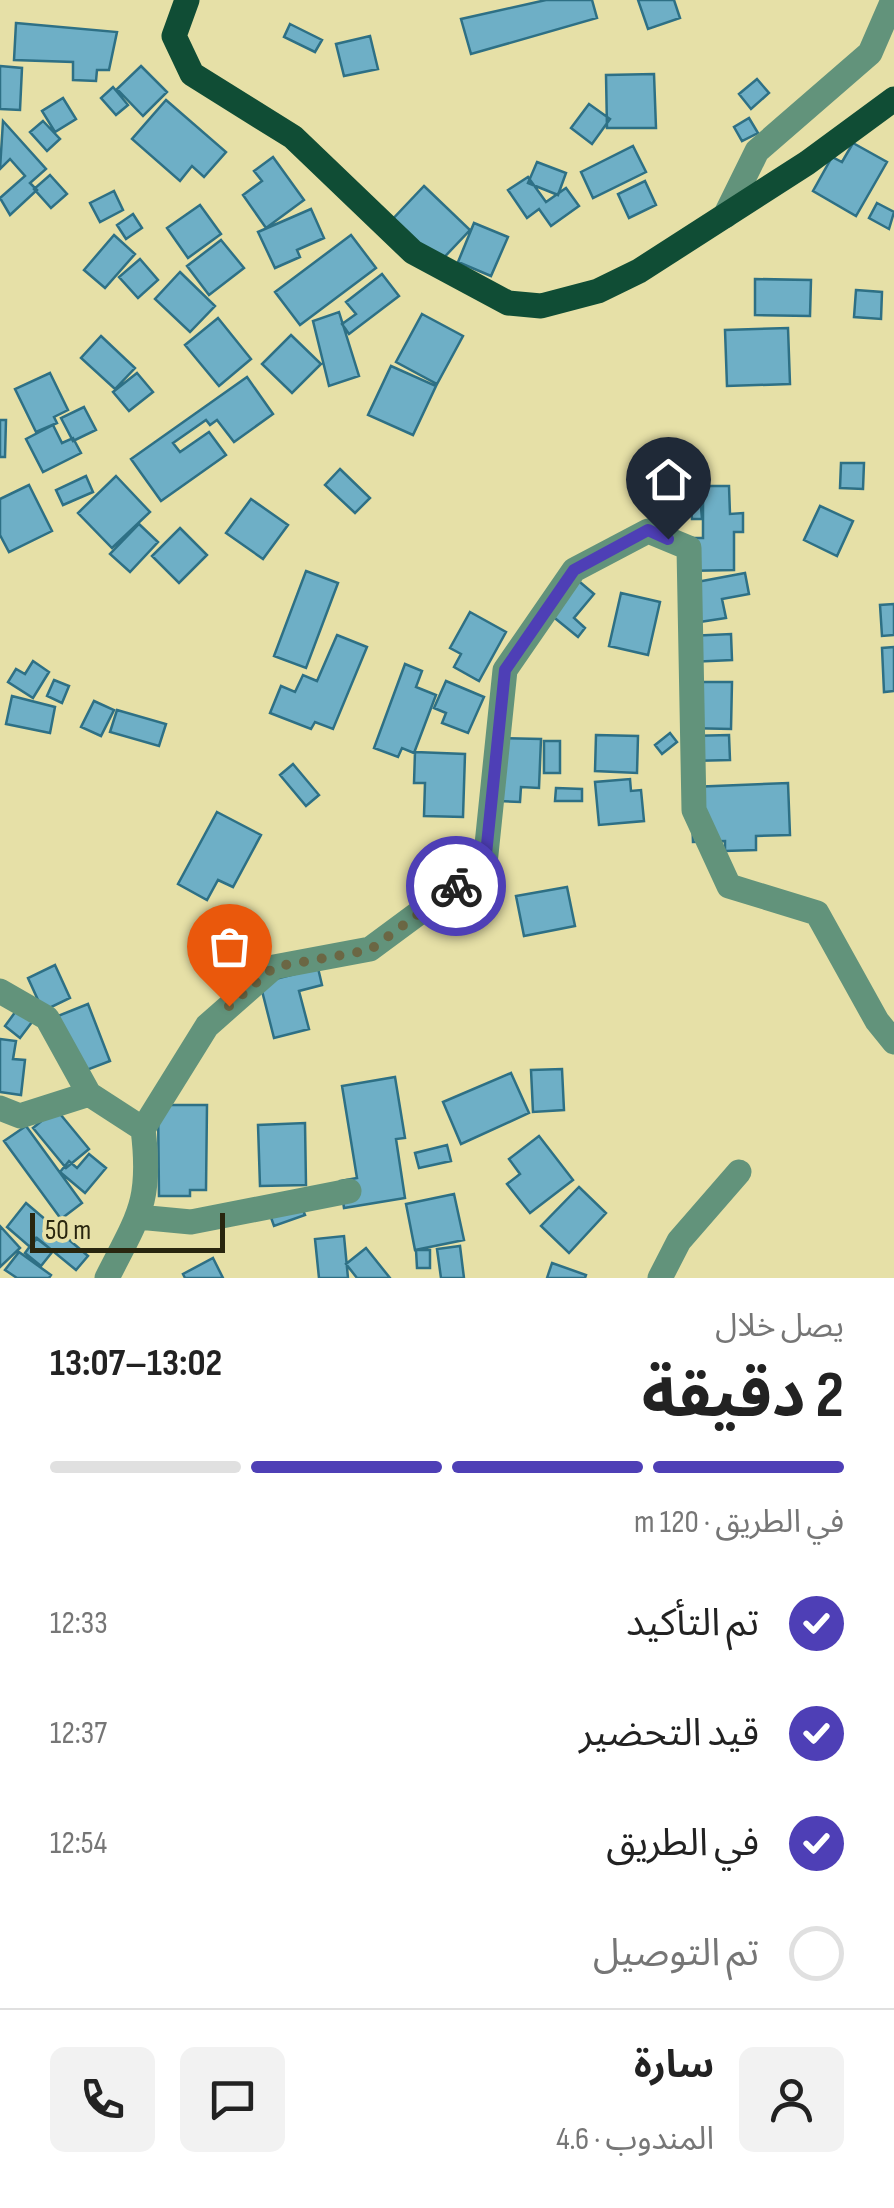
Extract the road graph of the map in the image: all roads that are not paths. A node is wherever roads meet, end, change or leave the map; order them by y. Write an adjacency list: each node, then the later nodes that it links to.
1 (186, 0): 4 (main road)
2 (893, 0): 4 (street)
3 (894, 99): 4 (main road)
4 (724, 216)
5 (0, 991): 7 (street)
6 (894, 1042): 9 (street)
7 (89, 1094): 8 (street); 9 (street)
8 (0, 1108)
9 (143, 1128): 12 (street)
10 (739, 1172): 14 (street)
11 (349, 1192): 12 (street)
12 (138, 1217): 13 (street)
13 (107, 1278)
14 (660, 1278)

